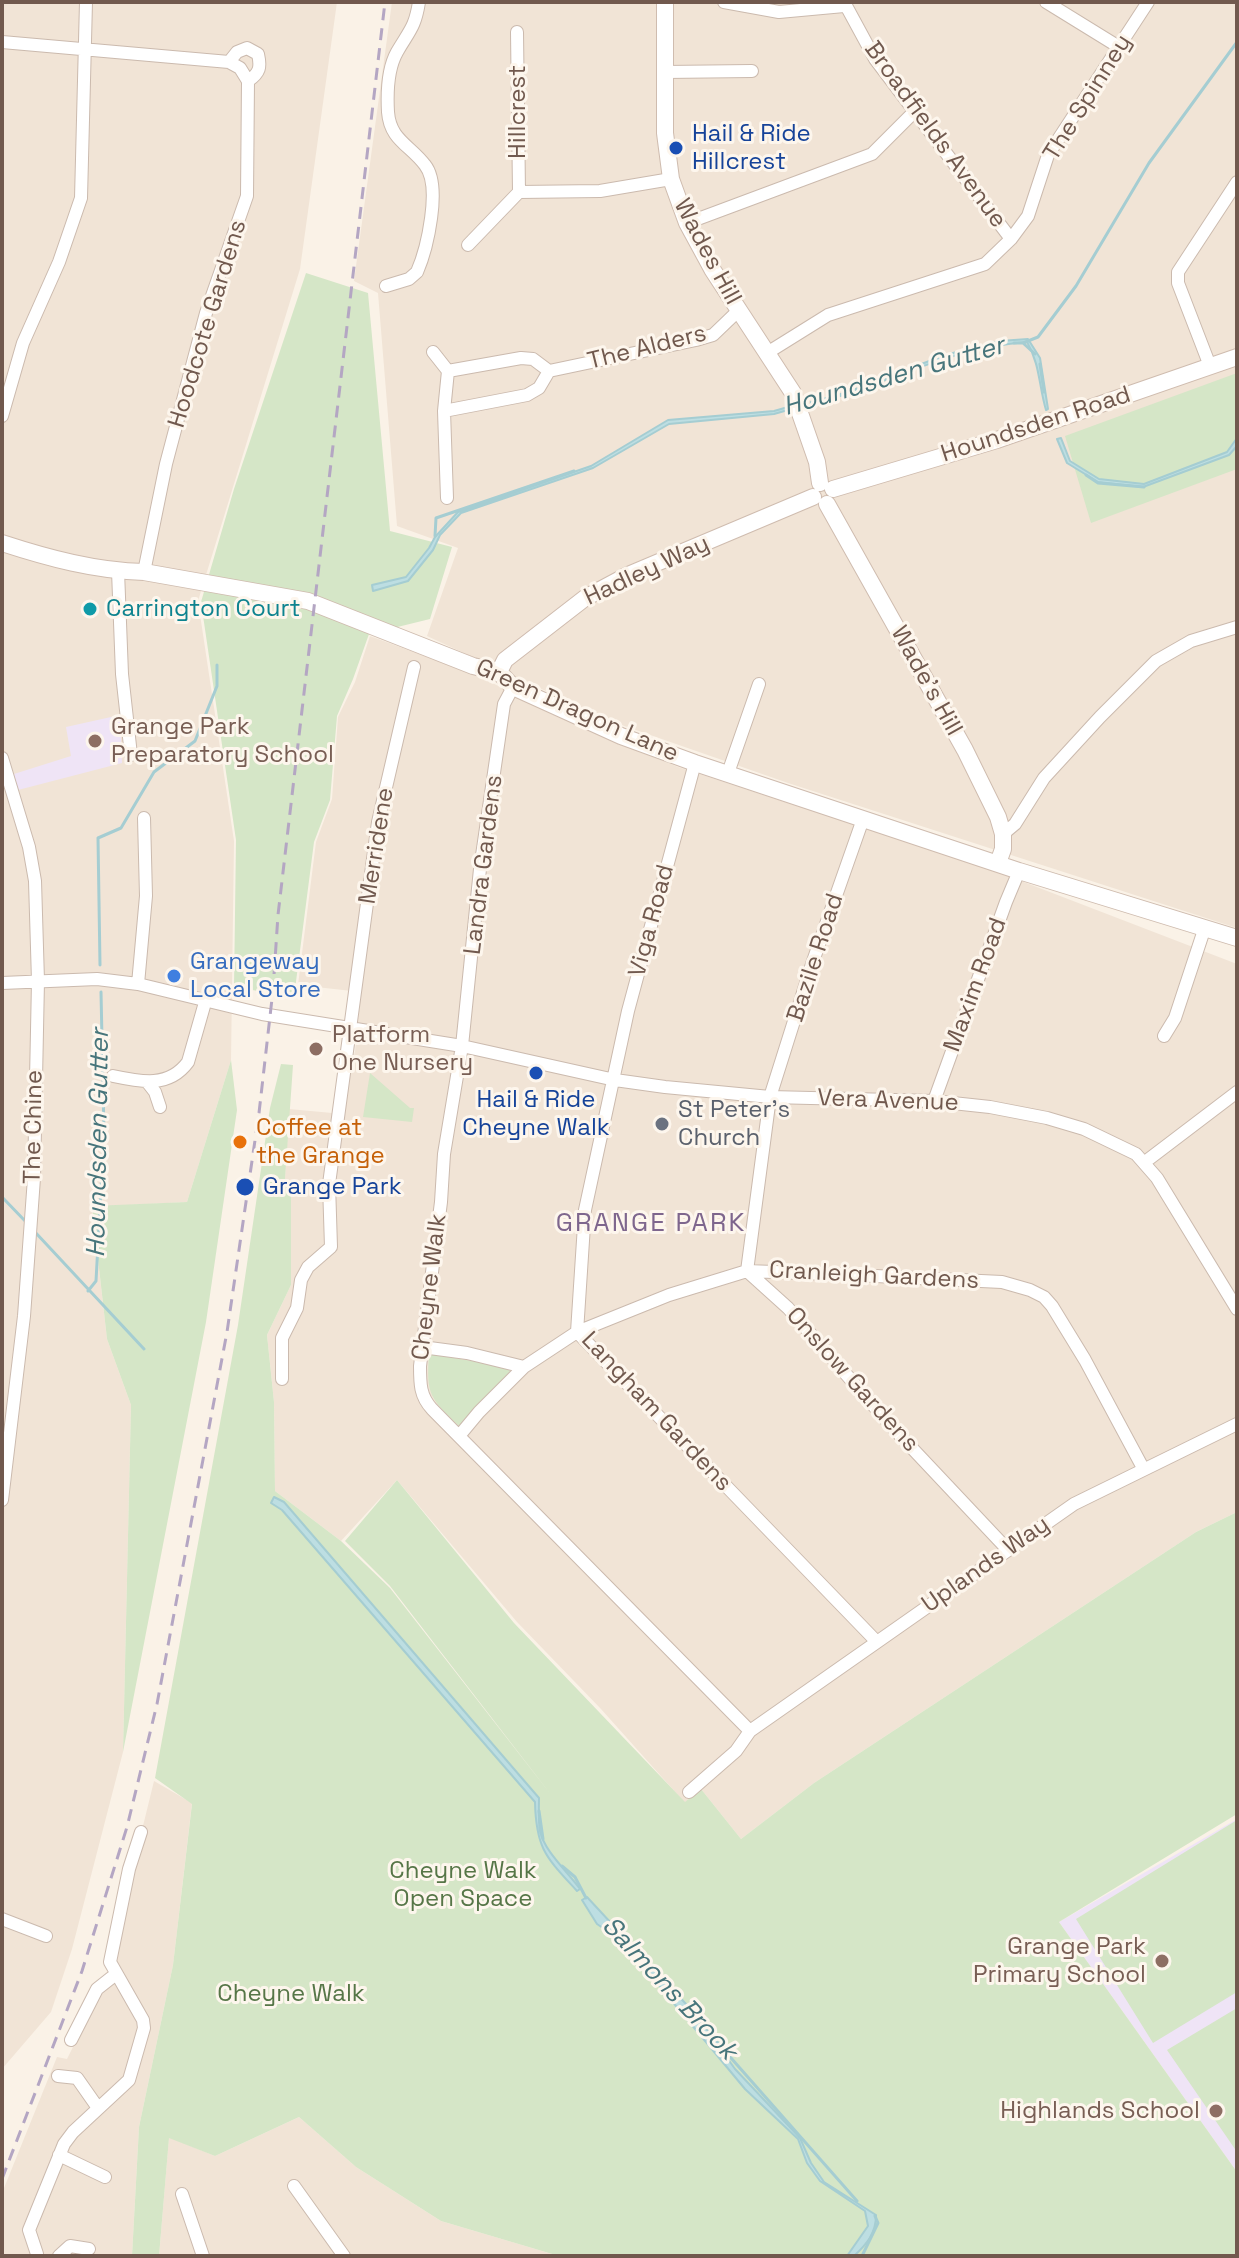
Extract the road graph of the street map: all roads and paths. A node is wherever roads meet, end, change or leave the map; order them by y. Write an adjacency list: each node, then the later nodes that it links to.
1 (86, 2): 11 (street)
2 (419, 2): 23 (street)
3 (665, 2): 14 (street, Wades Hill)
4 (724, 2): 7 (street)
5 (1046, 2): 10 (street)
6 (1148, 2): 10 (street, The Spinney)
7 (844, 4): 16 (street, Broadfields Avenue)
8 (517, 32): 19 (street, Hillcrest)
9 (2, 42): 11 (street)
10 (1119, 47): 21 (street, The Spinney)
11 (85, 49): 12 (street); 32 (street)
12 (229, 62): 15 (street); 15 (street)
13 (752, 71): 14 (street)
14 (665, 72): 17 (street, Wades Hill)
15 (247, 78): 37 (street, Hoodcote Gardens)
16 (914, 112): 20 (street); 21 (street, Broadfields Avenue)
17 (671, 179): 19 (street, Hillcrest); 20 (street, Wades Hill)
18 (1237, 182): 28 (street)
19 (519, 192): 22 (street, Hillcrest)
20 (687, 223): 24 (street, Wades Hill)
21 (1011, 239): 26 (street, Broadfields Avenue)
22 (468, 245)
23 (386, 286)
24 (738, 311): 26 (street, Wades Hill); 30 (street, The Alders)
25 (433, 352): 29 (street)
26 (767, 353): 33 (street, Wades Hill)
27 (1237, 357): 28 (street, Houndsden Road)
28 (1210, 366): 33 (street, Houndsden Road)
29 (448, 371): 30 (street); 31 (street)
30 (549, 371): 31 (street, The Alders)
31 (444, 411): 34 (street)
32 (2, 416)
33 (823, 493): 40 (street, Hadley Way); 49 (street, Wade's Hill)
34 (447, 498)
35 (2, 543): 36 (street, Green Dragon Lane)
36 (118, 571): 37 (street, Green Dragon Lane); 43 (street)
37 (144, 572): 40 (street, Green Dragon Lane)
38 (1237, 627): 49 (street)
39 (414, 667): 58 (street, Merridene)
40 (499, 672): 42 (street, Green Dragon Lane)
41 (759, 684): 46 (street)
42 (513, 687): 45 (street, Green Dragon Lane); 60 (street, Landra Gardens)
43 (131, 755)
44 (2, 758): 54 (street, The Chine)
45 (695, 763): 46 (street, Green Dragon Lane); 62 (street, Viga Road)
46 (728, 773): 48 (street, Green Dragon Lane)
47 (144, 818): 56 (street)
48 (863, 819): 50 (street, Green Dragon Lane); 65 (street, Bazile Road)
49 (1003, 834): 50 (street)
50 (998, 863): 51 (street, Green Dragon Lane)
51 (1019, 871): 52 (street, Green Dragon Lane); 66 (street, Maxim Road)
52 (1205, 927): 53 (street, Green Dragon Lane); 59 (street)
53 (1237, 938)
54 (38, 981): 55 (street, Vera Avenue); 56 (street, Vera Avenue); 78 (street, The Chine)
55 (2, 983)
56 (138, 984): 57 (street, Vera Avenue)
57 (206, 999): 58 (street, Vera Avenue); 63 (street)
58 (350, 1028): 60 (street, Vera Avenue); 74 (street, Merridene)
59 (1164, 1036)
60 (462, 1046): 62 (street, Vera Avenue); 72 (street, Cheyne Walk)
61 (113, 1076): 63 (street)
62 (615, 1080): 65 (street, Vera Avenue); 71 (street, Langham Gardens)
63 (148, 1083): 67 (street)
64 (1237, 1092): 68 (street)
65 (770, 1097): 66 (street, Vera Avenue); 69 (street)
66 (934, 1101): 68 (street, Vera Avenue)
67 (160, 1107)
68 (1145, 1162): 70 (street, Vera Avenue)
69 (747, 1271): 71 (street, Cranleigh Gardens); 77 (street, Cranleigh Gardens); 79 (street, Onslow Gardens)
70 (1237, 1309)
71 (577, 1332): 73 (street, Cranleigh Gardens); 80 (street, Langham Gardens)
72 (422, 1347): 73 (street); 76 (street, Cheyne Walk)
73 (524, 1367): 76 (street, Cranleigh Gardens)
74 (282, 1379)
75 (1237, 1424): 77 (street, Uplands Way)
76 (459, 1436): 81 (street, Cheyne Walk)
77 (1143, 1468): 79 (street, Uplands Way)
78 (2, 1500)
79 (1008, 1550): 80 (street, Uplands Way)
80 (876, 1641): 81 (street, Uplands Way)
81 (750, 1731): 82 (street, Uplands Way)
82 (689, 1792)
83 (141, 1832): 86 (street)
84 (2, 1919): 85 (street)
85 (46, 1936)
86 (116, 1974): 87 (street); 89 (street)
87 (71, 2040)
88 (58, 2076): 89 (street)
89 (98, 2108): 90 (street)
90 (59, 2155): 91 (street); 95 (street)
91 (105, 2177)
92 (294, 2186): 96 (street)
93 (182, 2194): 99 (street)
94 (89, 2249): 98 (street)
95 (36, 2255): 97 (street)
96 (342, 2255)
97 (52, 2256)
98 (59, 2256)
99 (203, 2256)

